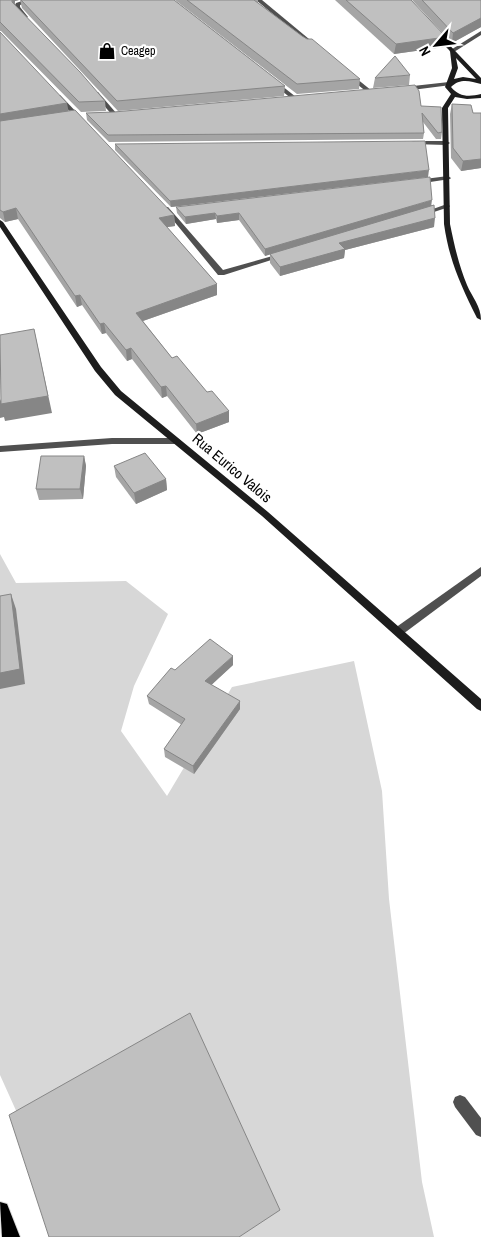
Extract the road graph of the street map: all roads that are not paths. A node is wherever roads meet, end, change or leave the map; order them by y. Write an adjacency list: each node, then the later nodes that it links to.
1 (30, 0): 3 (street)
2 (259, 0): 6 (street)
3 (28, 21)
4 (432, 29): 7 (main road)
5 (481, 33): 7 (street)
6 (318, 49)
7 (452, 51): 10 (main road); 11 (main road)
8 (340, 68): 16 (street)
9 (270, 80): 20 (street)
10 (481, 81): 11 (main road)
11 (448, 84): 14 (street); 18 (main road)
12 (91, 87): 27 (street)
13 (51, 88): 24 (street)
14 (399, 89)
15 (380, 91): 16 (street)
16 (370, 92): 17 (street)
17 (360, 93)
18 (454, 94): 19 (main road); 31 (main road)
19 (481, 96)
20 (294, 98): 21 (street); 22 (street)
21 (303, 98)
22 (284, 99)
23 (125, 114): 27 (street)
24 (76, 115): 25 (street); 28 (street); 29 (street)
25 (86, 115)
26 (105, 115): 27 (street)
27 (115, 115)
28 (68, 116)
29 (89, 127)
30 (408, 143): 31 (street)
31 (447, 143): 32 (main road)
32 (448, 178): 33 (street); 35 (main road)
33 (409, 183)
34 (162, 204): 37 (street)
35 (447, 206): 38 (street); 41 (main road)
36 (178, 210): 37 (street)
37 (168, 211): 40 (street)
38 (410, 217)
39 (0, 222): 42 (main road, Rua Eurico Valois)
40 (287, 254)
41 (480, 314)
42 (178, 441): 43 (street); 45 (main road, Rua Eurico Valois)
43 (0, 449)
44 (481, 572): 45 (street)
45 (399, 631): 46 (main road, Rua Eurico Valois)
46 (481, 706)
47 (460, 1102): 48 (street)
48 (481, 1130)
49 (0, 1211): 50 (main road)
50 (11, 1237)

